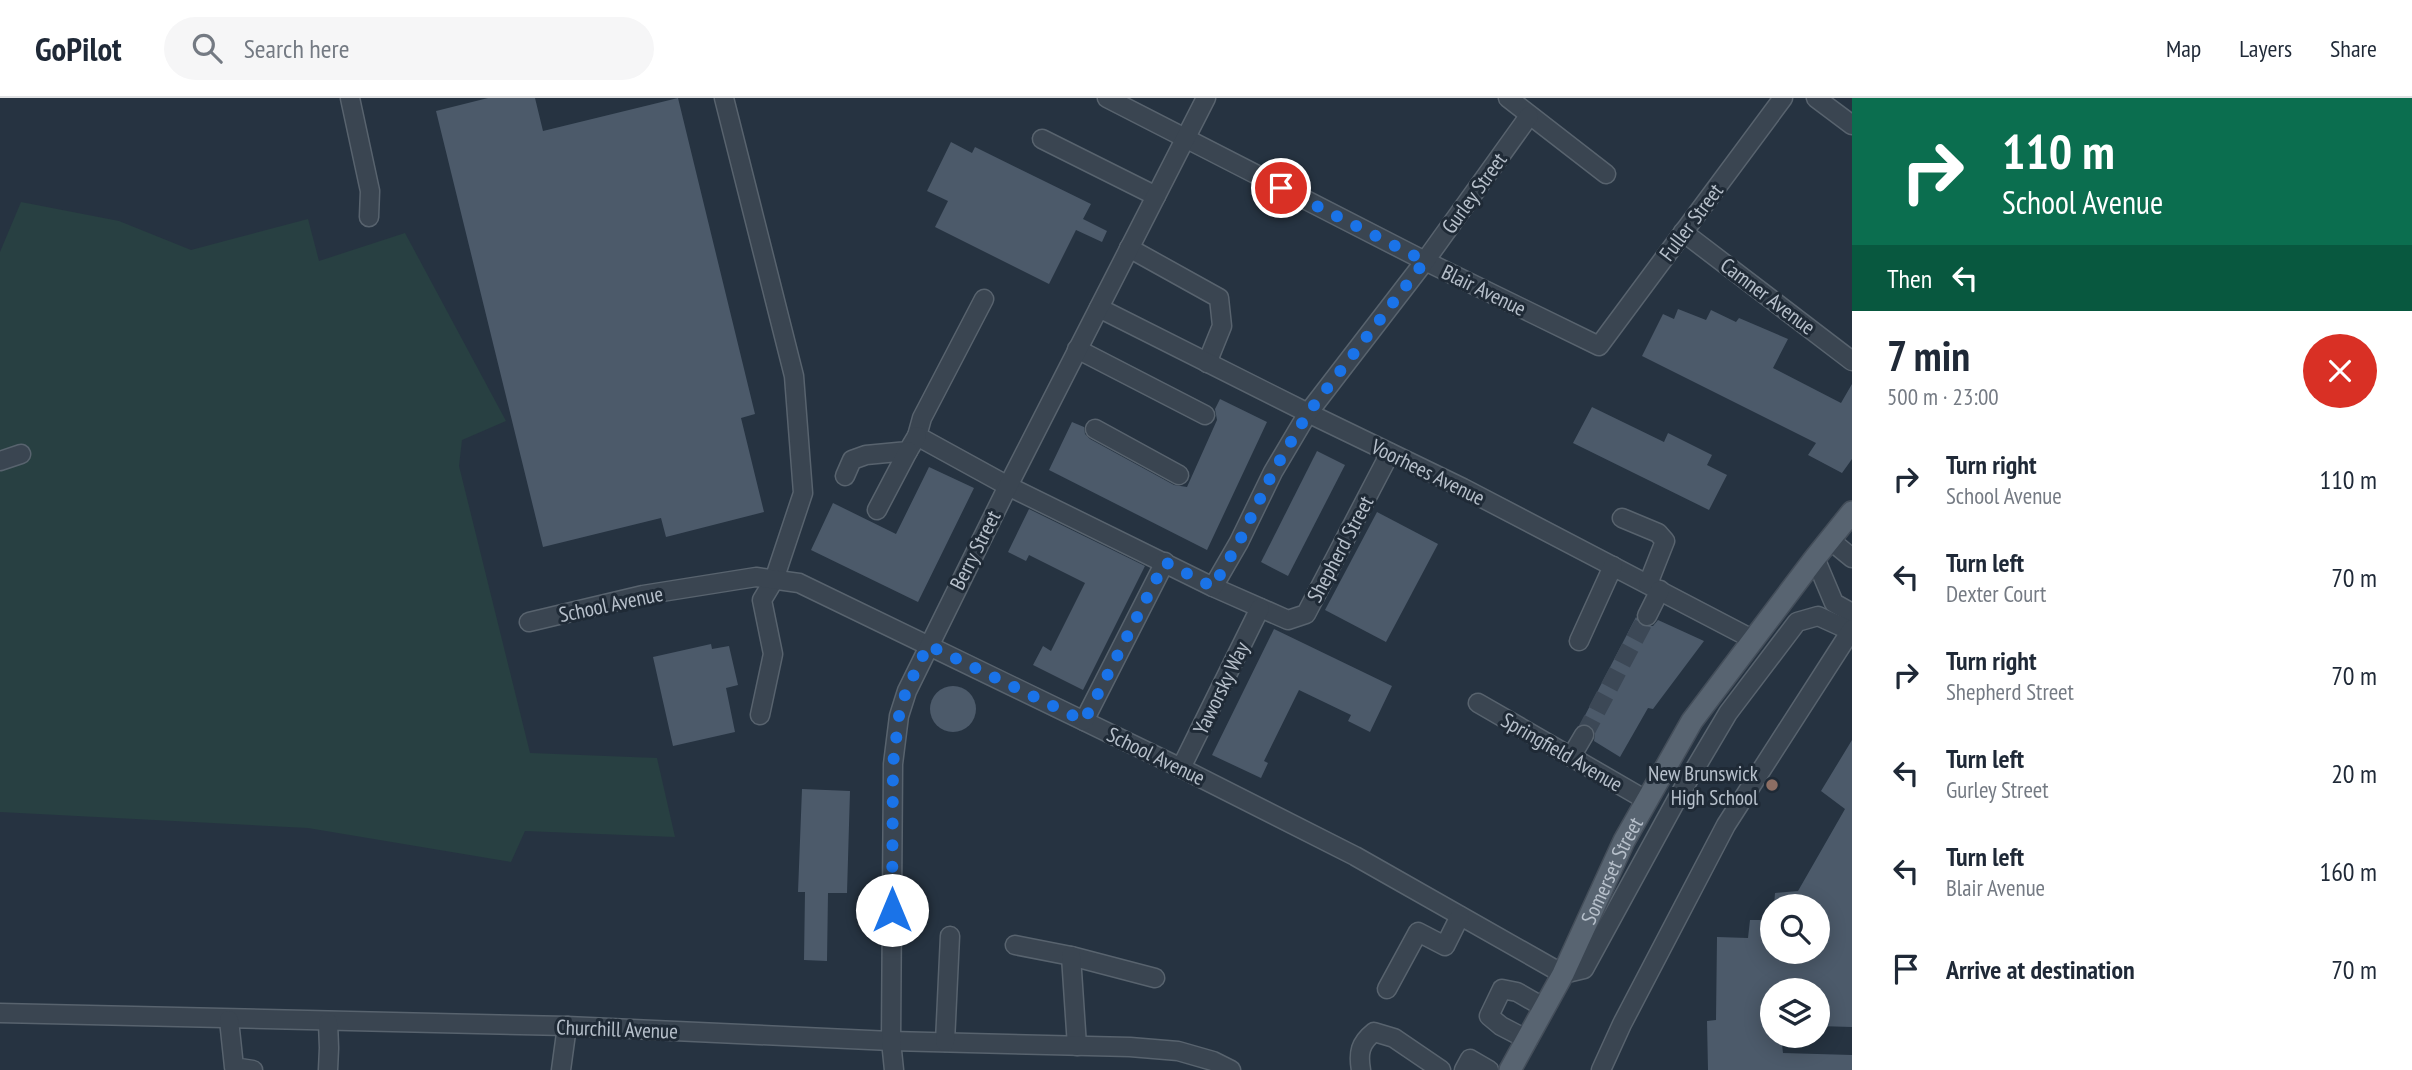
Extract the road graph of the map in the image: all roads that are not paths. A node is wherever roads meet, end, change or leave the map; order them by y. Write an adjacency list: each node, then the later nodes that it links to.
1 (350, 98): 14 (street)
2 (724, 98): 42 (street)
3 (1107, 98): 11 (street, Blair Avenue)
4 (1206, 98): 11 (street, Berry Street)
5 (1508, 98): 8 (street)
6 (1783, 98): 15 (street, Fuller Street)
7 (1816, 98): 9 (street)
8 (1530, 116): 12 (street); 17 (street, Gurley Street)
9 (1852, 125)
10 (1042, 139): 13 (street)
11 (1185, 140): 13 (street, Berry Street); 17 (street, Blair Avenue)
12 (1606, 174)
13 (1156, 196): 16 (street, Berry Street)
14 (369, 217)
15 (1683, 232): 20 (street, Fuller Street); 22 (street, Camner Avenue)
16 (1129, 248): 19 (street, Berry Street); 23 (street)
17 (1425, 261): 20 (street, Blair Avenue); 24 (street, Gurley Street)
18 (984, 299): 27 (street)
19 (1098, 308): 21 (street, Berry Street); 23 (street, Voorhees Avenue)
20 (1599, 346)
21 (1077, 349): 25 (street); 33 (street, Berry Street)
22 (1852, 361)
23 (1207, 363): 24 (street, Voorhees Avenue)
24 (1308, 413): 28 (street, Voorhees Avenue); 43 (street, Gurley Street)
25 (1205, 415)
26 (1095, 429): 31 (street)
27 (913, 444): 32 (street); 33 (street, Shepherd Street); 34 (street)
28 (1390, 453): 41 (street, Voorhees Avenue); 45 (street, Shepherd Street)
29 (21, 454): 30 (street)
30 (0, 461)
31 (1179, 475)
32 (845, 476)
33 (1008, 486): 40 (street, Shepherd Street); 51 (street, Berry Street)
34 (877, 510)
35 (1852, 512): 37 (main road, Somerset Street)
36 (1622, 518): 44 (street)
37 (1830, 540): 38 (main road, Somerset Street); 39 (street)
38 (1815, 558): 48 (street); 49 (main road, Somerset Street)
39 (1852, 558)
40 (1165, 562): 43 (street, Shepherd Street); 54 (street)
41 (1613, 566): 44 (street, Voorhees Avenue); 50 (street)
42 (774, 580): 47 (street, School Avenue); 51 (street, School Avenue); 53 (street)
43 (1213, 587): 45 (street, Shepherd Street)
44 (1654, 587): 46 (street); 49 (street, Voorhees Avenue)
45 (1260, 608): 57 (street, Yaworsky Way)
46 (1647, 616)
47 (529, 622)
48 (1852, 624): 63 (street); 85 (street)
49 (1754, 640): 58 (main road, Somerset Street)
50 (1579, 641)
51 (928, 645): 54 (street, School Avenue); 72 (street, Berry Street)
52 (1478, 704): 56 (street, Springfield Avenue)
53 (760, 715)
54 (1084, 721): 57 (street, School Avenue)
55 (1584, 735): 56 (street)
56 (1571, 757): 58 (street, Springfield Avenue)
57 (1181, 768): 59 (street, School Avenue)
58 (1644, 804): 63 (main road, Somerset Street)
59 (1460, 916): 63 (street, School Avenue); 65 (street)
60 (950, 936): 73 (street)
61 (1015, 945): 62 (street)
62 (1071, 956): 64 (street); 74 (street)
63 (1563, 974): 66 (main road, Somerset Street)
64 (1155, 978)
65 (1387, 989)
66 (1545, 1008): 71 (main road, Somerset Street); 71 (street)
67 (0, 1013): 68 (street, Churchill Avenue)
68 (229, 1020): 69 (street, Churchill Avenue); 75 (street)
69 (328, 1022): 70 (street, Churchill Avenue); 76 (street)
70 (567, 1026): 72 (street, Churchill Avenue); 77 (street)
71 (1528, 1040): 84 (main road, Somerset Street)
72 (891, 1041): 73 (street, Churchill Avenue); 78 (street, Berry Street)
73 (945, 1042): 74 (street, Churchill Avenue)
74 (1077, 1046): 79 (street, Churchill Avenue)
75 (253, 1070)
76 (328, 1070)
77 (561, 1070)
78 (894, 1070)
79 (1231, 1070)
80 (1361, 1070): 81 (street)
81 (1441, 1070)
82 (1464, 1070): 83 (street)
83 (1489, 1070)
84 (1510, 1070)
85 (1601, 1070)

